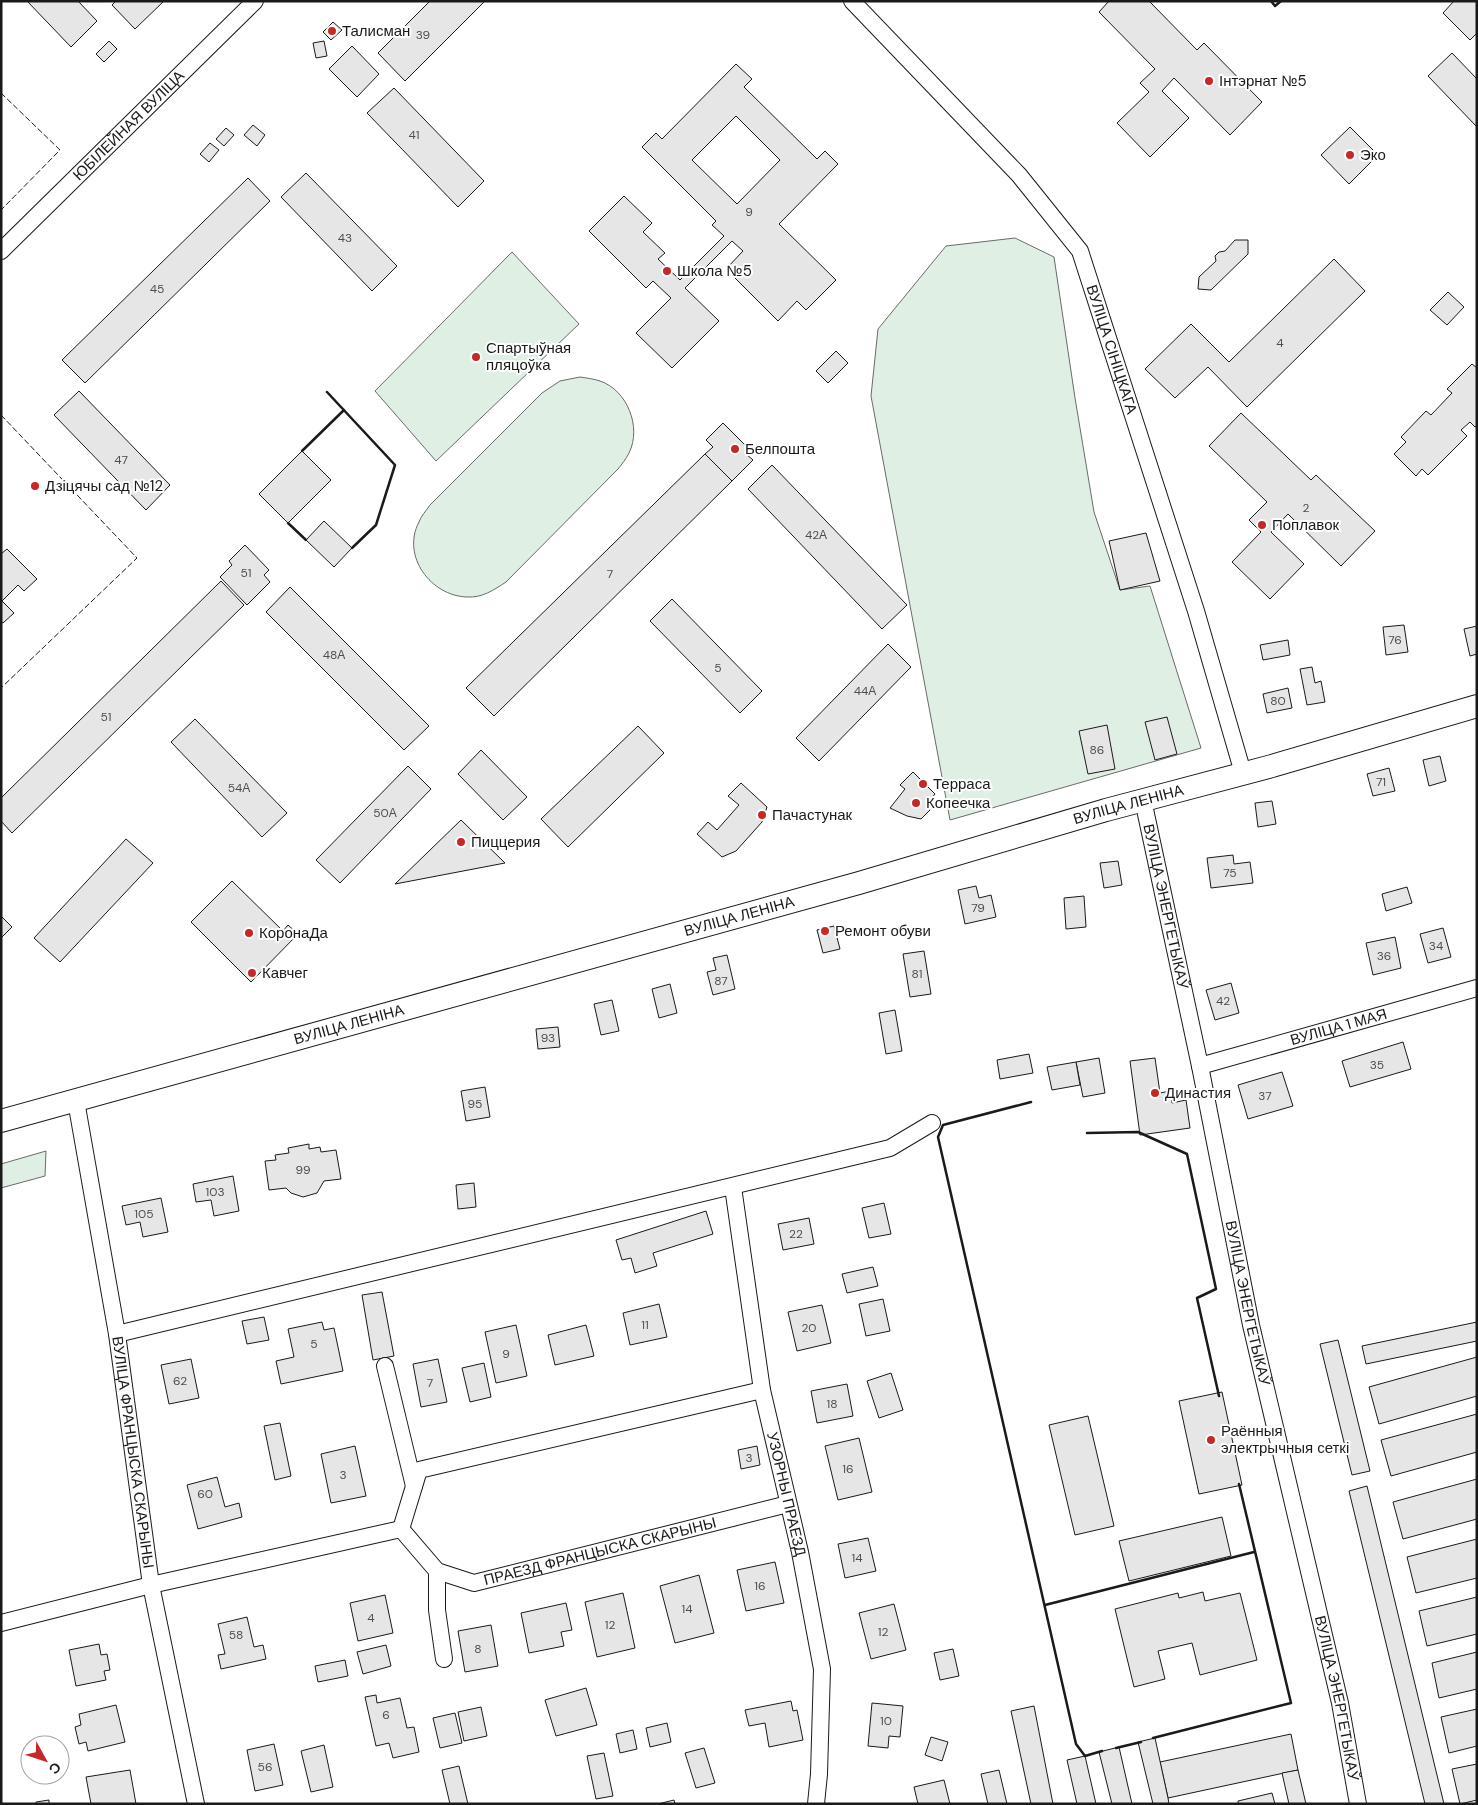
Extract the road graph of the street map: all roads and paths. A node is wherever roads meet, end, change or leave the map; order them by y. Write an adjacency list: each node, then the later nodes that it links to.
1 (255, 1): 3 (street, ЮБІЛЕЙНАЯ ВУЛІЦА)
2 (852, 1): 5 (street, ВУЛІЦА СІНІЦКАГА)
3 (1, 251)
4 (1477, 706): 5 (main road, ВУЛІЦА ЛЕНІНА)
5 (1242, 773): 6 (main road, ВУЛІЦА ЛЕНІНА)
6 (1143, 800): 8 (street, ВУЛІЦА ЭНЕРГЕТЫКАЎ); 9 (main road, ВУЛІЦА ЛЕНІНА)
7 (1477, 988): 8 (street, ВУЛІЦА 1 МАЯ)
8 (1200, 1066): 25 (street, ВУЛІЦА ЭНЕРГЕТЫКАЎ)
9 (76, 1101): 10 (main road, ВУЛІЦА ЛЕНІНА); 13 (street, ВУЛІЦА ФРАНЦЫСКА СКАРЫНЫ)
10 (1, 1122)
11 (932, 1123): 12 (street)
12 (733, 1187): 13 (street); 15 (street, УЗОРНЫ ПРАЕЗД)
13 (117, 1334): 20 (street, ВУЛІЦА ФРАНЦЫСКА СКАРЫНЫ)
14 (385, 1366): 16 (street)
15 (762, 1390): 16 (street); 17 (street, УЗОРНЫ ПРАЕЗД)
16 (414, 1486): 18 (street)
17 (788, 1504): 19 (street, ПРАЕЗД ФРАНЦЫСКА СКАРЫНЫ); 24 (street, УЗОРНЫ ПРАЕЗД)
18 (401, 1529): 19 (street); 20 (street)
19 (437, 1571): 22 (street)
20 (151, 1585): 21 (street); 23 (street, ВУЛІЦА ФРАНЦЫСКА СКАРЫНЫ)
21 (1, 1623)
22 (444, 1658)
23 (196, 1804)
24 (816, 1804)
25 (1358, 1804)

